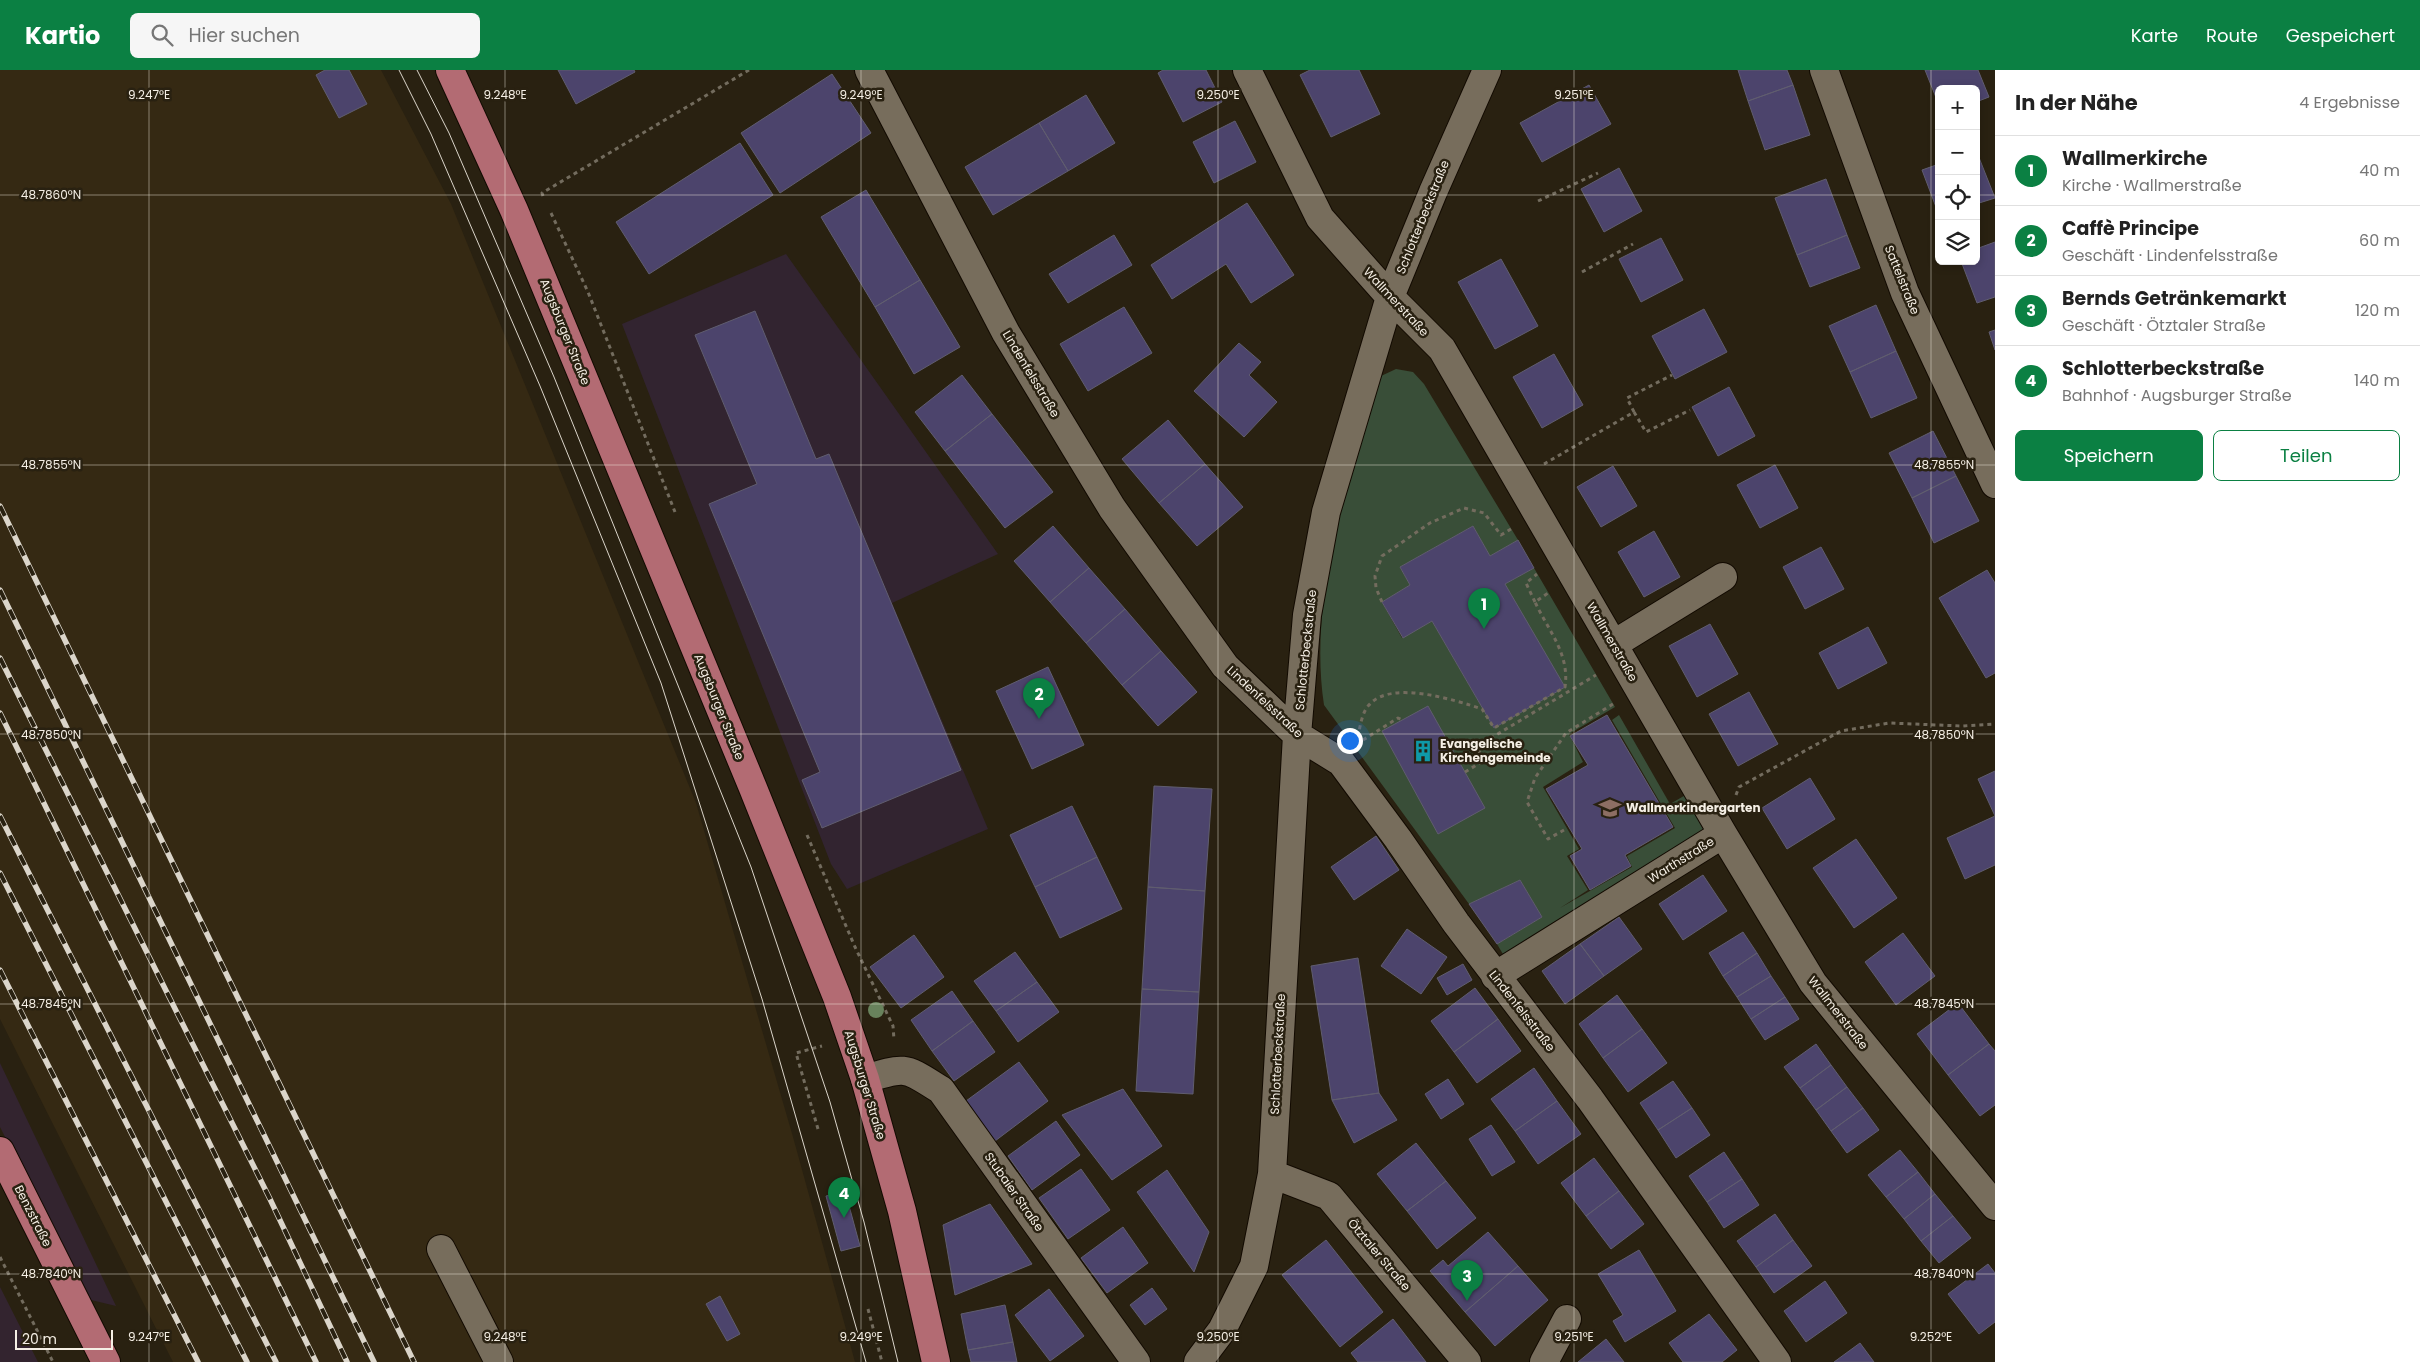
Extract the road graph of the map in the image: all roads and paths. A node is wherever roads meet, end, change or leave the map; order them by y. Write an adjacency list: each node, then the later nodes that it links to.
1 (450, 70): 35 (main road, Augsburger Straße)
2 (749, 70): 9 (path)
3 (869, 70): 28 (street, Lindenfelsstraße)
4 (1247, 70): 13 (street, Wallmerstraße)
5 (1487, 70): 13 (street, Schlotterbeckstraße)
6 (1824, 70): 18 (street, Sattelstraße)
7 (1598, 173): 8 (path)
8 (1538, 201)
9 (546, 202)
10 (550, 211): 20 (path)
11 (1633, 244): 12 (path)
12 (1582, 272)
13 (1390, 298): 17 (street, Wallmerstraße); 28 (street, Schlotterbeckstraße)
14 (1672, 375): 16 (path)
15 (1690, 410): 16 (path)
16 (1634, 412): 17 (path)
17 (1518, 480): 19 (street, Wallmerstraße)
18 (1995, 484)
19 (1537, 513): 21 (street, Wallmerstraße); 23 (path)
20 (677, 516)
21 (1574, 576): 24 (street, Wallmerstraße); 26 (path)
22 (1723, 577): 24 (street)
23 (1382, 602)
24 (1618, 652): 25 (street, Wallmerstraße); 29 (path)
25 (1639, 688): 30 (path); 32 (street, Wallmerstraße)
26 (1402, 720)
27 (1995, 724): 32 (path, Warthstraße)
28 (1297, 735): 33 (street, Lindenfelsstraße); 37 (street, Schlotterbeckstraße)
29 (1465, 772)
30 (1564, 830)
31 (807, 834): 34 (path)
32 (1723, 834): 33 (street, Warthstraße); 38 (street, Wallmerstraße)
33 (1495, 976): 52 (street, Lindenfelsstraße)
34 (898, 1069): 35 (street); 48 (street, Stubaier Straße)
35 (865, 1079): 47 (main road, Augsburger Straße)
36 (0, 1151): 44 (main road, Benzstraße)
37 (1272, 1174): 49 (street, Schlotterbeckstraße); 50 (street, Ötztaler Straße)
38 (1995, 1206)
39 (441, 1249): 45 (street)
40 (0, 1257): 43 (path)
41 (868, 1309): 46 (path)
42 (1567, 1319): 51 (street)
43 (53, 1362)
44 (106, 1362)
45 (499, 1362)
46 (882, 1362)
47 (936, 1362)
48 (1136, 1362)
49 (1198, 1362)
50 (1467, 1362)
51 (1544, 1362)
52 (1777, 1362)

